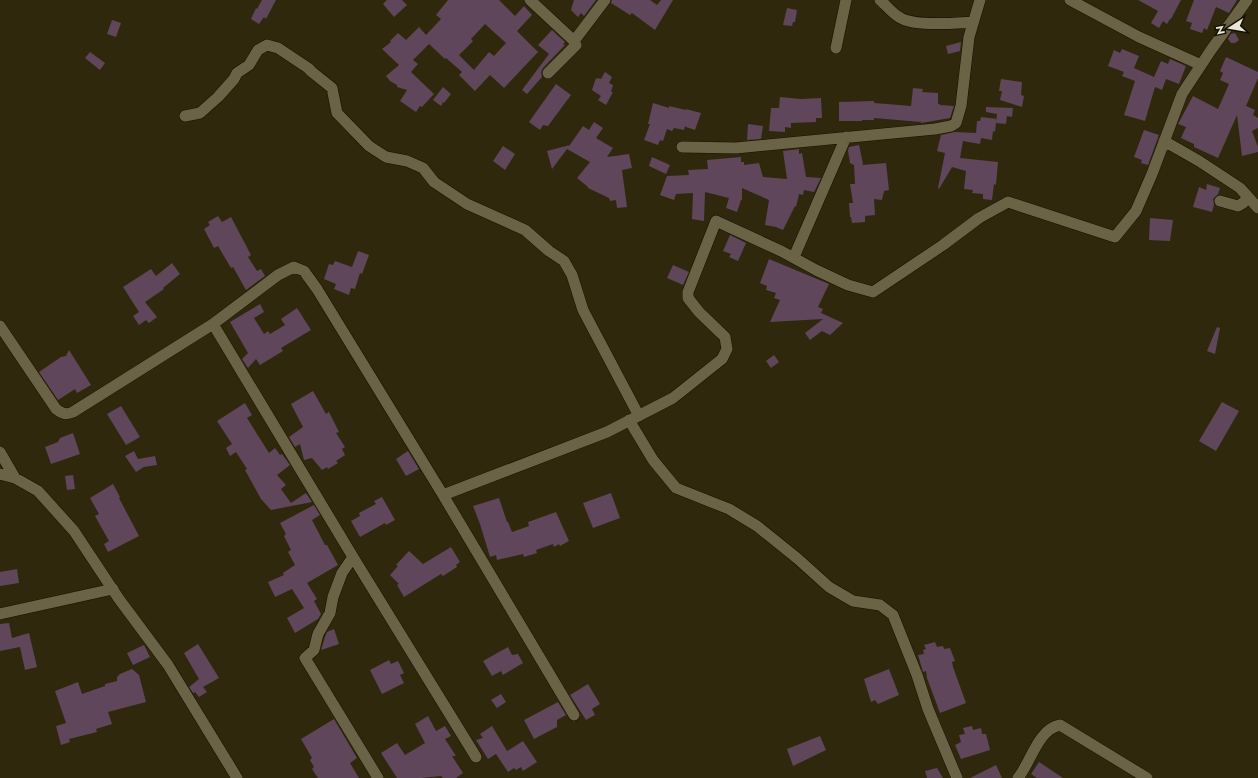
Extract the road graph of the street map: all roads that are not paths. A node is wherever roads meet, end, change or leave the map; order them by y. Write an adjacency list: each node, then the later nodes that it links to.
1 (530, 0): 9 (street)
2 (605, 0): 9 (street)
3 (846, 0): 10 (street)
4 (880, 0): 8 (street)
5 (980, 0): 8 (street)
6 (1070, 0): 11 (street)
7 (1247, 0): 11 (street)
8 (973, 22): 14 (street)
9 (574, 41): 12 (street)
10 (836, 48)
11 (1200, 65): 15 (street)
12 (548, 73)
13 (185, 116): 23 (street)
14 (846, 137): 16 (street); 20 (street)
15 (1164, 141): 17 (street); 20 (street)
16 (682, 147)
17 (1248, 197): 18 (street); 19 (street)
18 (1220, 201)
19 (1258, 208)
20 (794, 258): 23 (street)
21 (213, 324): 22 (street); 27 (street); 28 (street)
22 (0, 326)
23 (634, 418): 27 (street); 35 (street)
24 (0, 452): 26 (street)
25 (0, 474): 26 (street)
26 (15, 478): 29 (street)
27 (443, 495): 31 (street)
28 (353, 557): 32 (street); 34 (street)
29 (113, 589): 30 (street); 33 (street)
30 (0, 614)
31 (574, 715)
32 (476, 757)
33 (237, 778)
34 (378, 778)
35 (957, 778)
36 (1018, 778): 37 (street)
37 (1147, 778)

